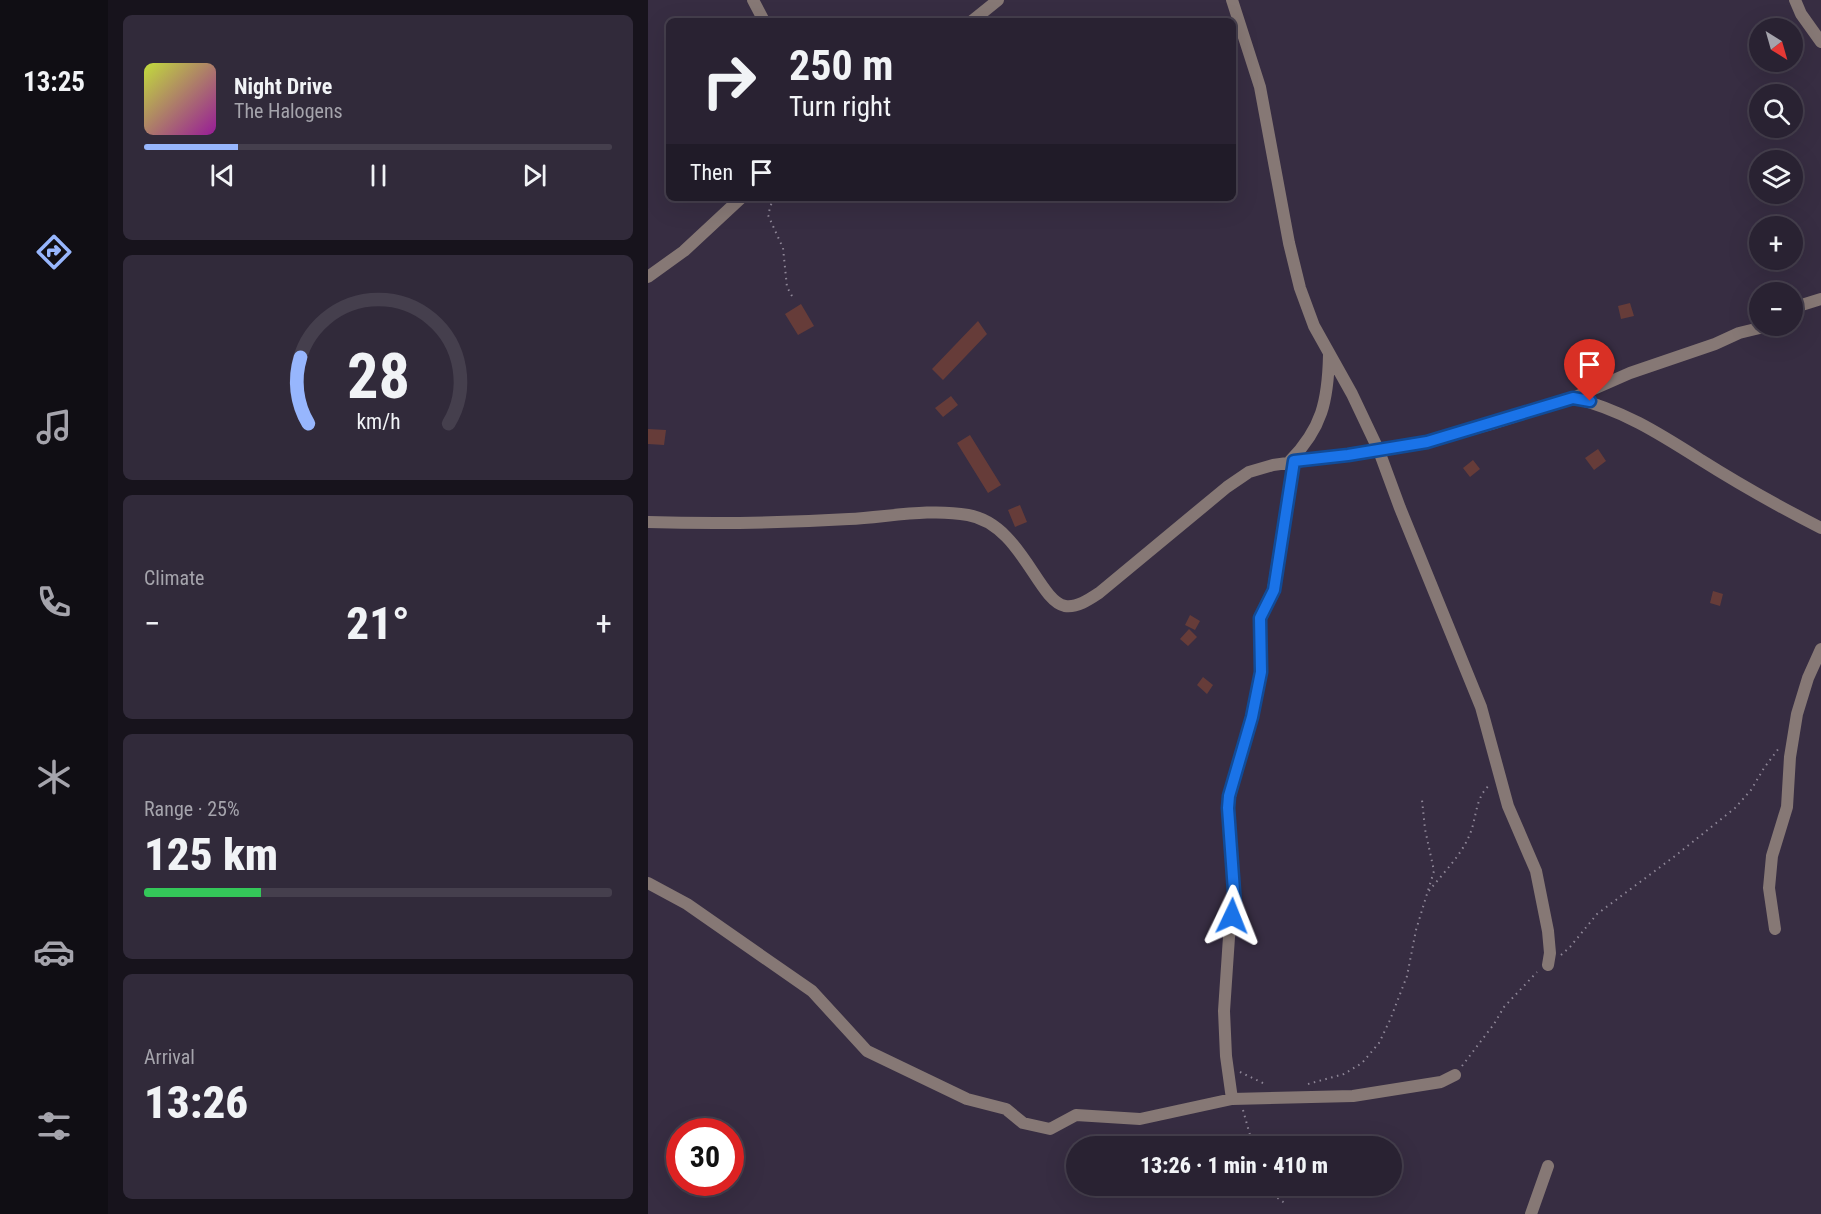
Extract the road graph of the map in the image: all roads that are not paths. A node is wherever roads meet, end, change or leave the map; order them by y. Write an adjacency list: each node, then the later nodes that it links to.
1 (753, 0): 5 (street)
2 (998, 0): 6 (street)
3 (1232, 0): 13 (street)
4 (1795, 0): 7 (street)
5 (762, 18)
6 (976, 18)
7 (1821, 42)
8 (738, 201): 9 (street)
9 (648, 278)
10 (1821, 299): 11 (street)
11 (1803, 305)
12 (1749, 331): 14 (street)
13 (1329, 354): 15 (street); 16 (street)
14 (1573, 398): 15 (street); 18 (street)
15 (1379, 451): 16 (street); 22 (street)
16 (1292, 461): 17 (street); 24 (street)
17 (648, 522)
18 (1821, 528)
19 (1821, 649): 21 (street)
20 (648, 883): 24 (street)
21 (1775, 929)
22 (1548, 965)
23 (1455, 1075): 24 (street)
24 (1236, 1099)
25 (1548, 1166): 26 (street)
26 (1531, 1214)

